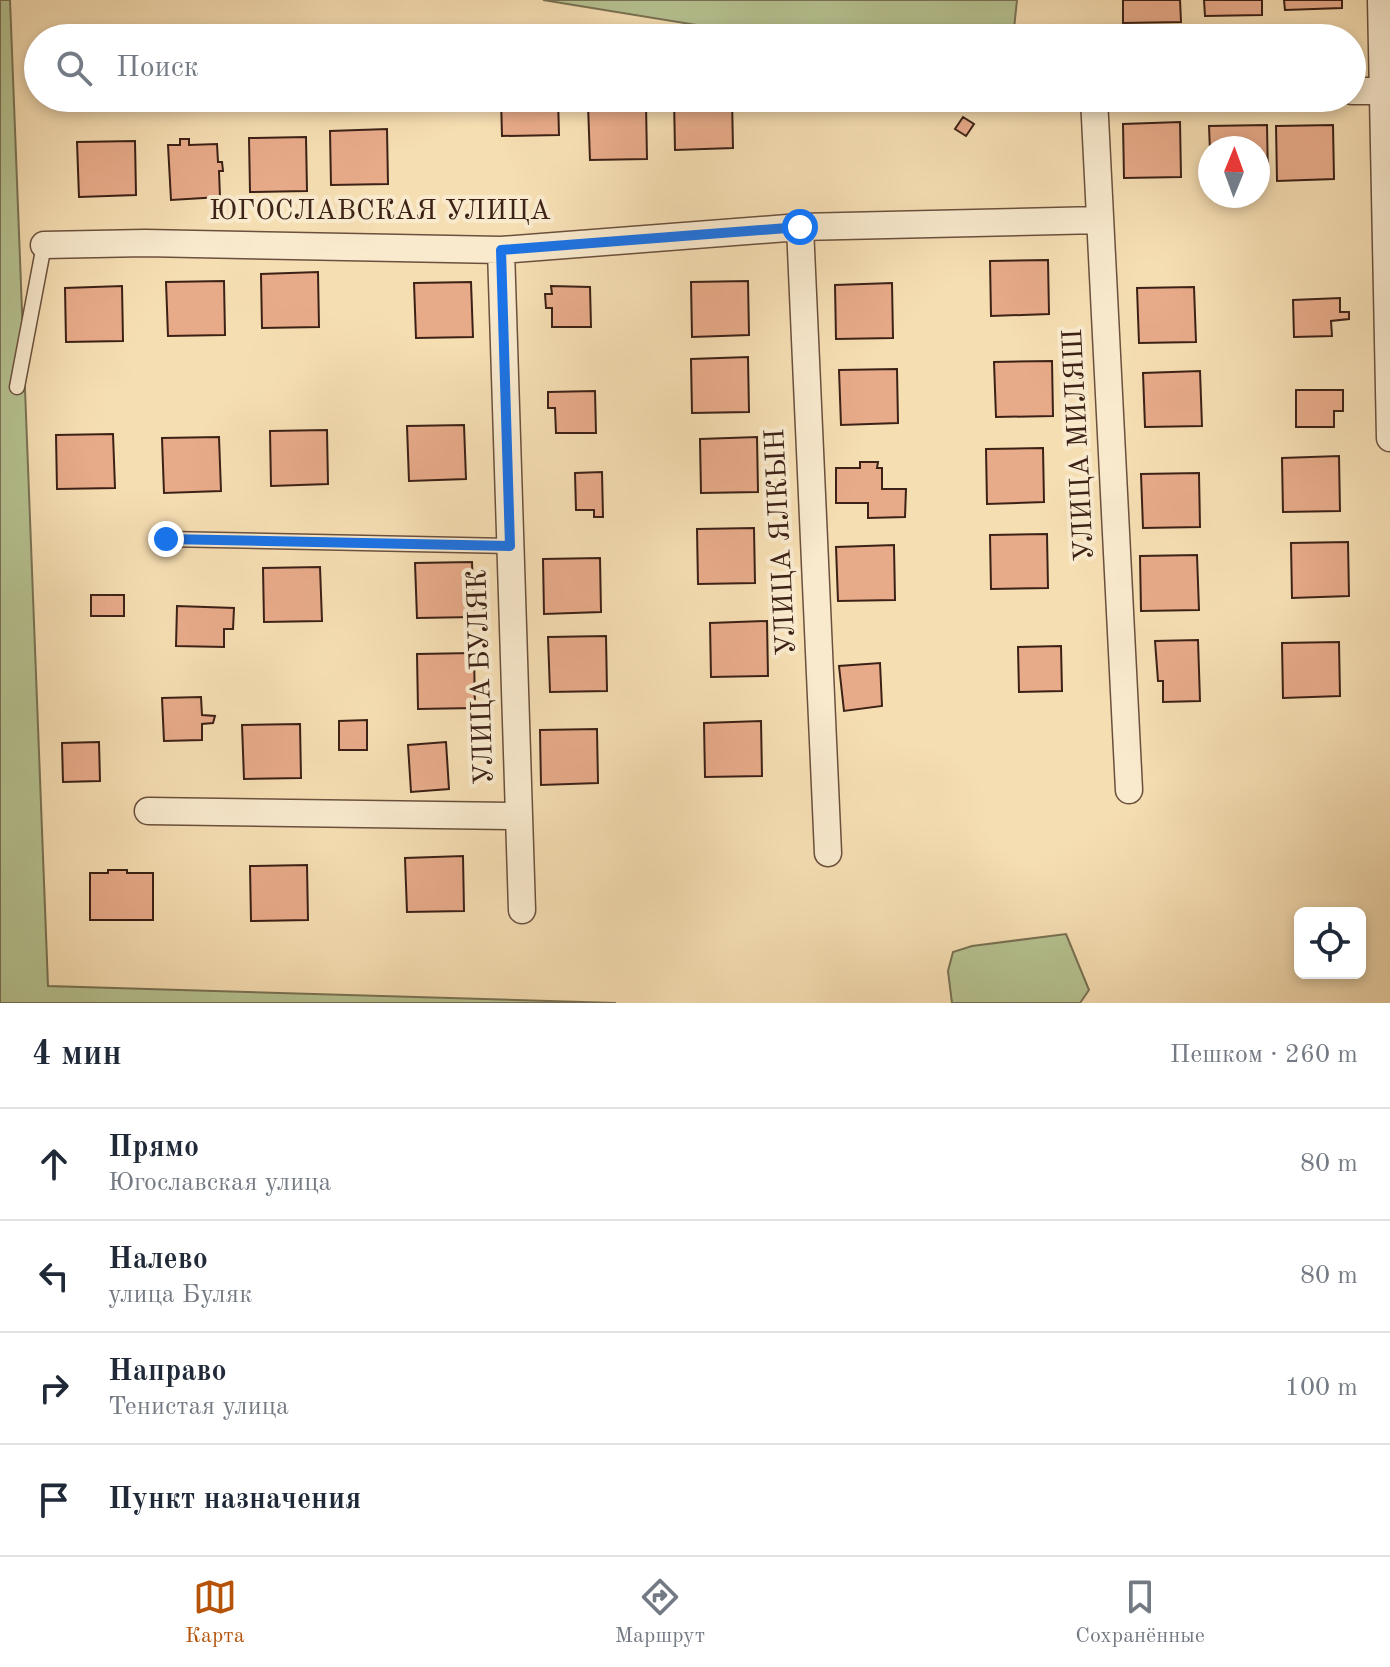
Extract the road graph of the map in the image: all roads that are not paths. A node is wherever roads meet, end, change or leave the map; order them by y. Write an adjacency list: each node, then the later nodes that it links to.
1 (1381, 0): 2 (street)
2 (1386, 91): 9 (street)
3 (1095, 112): 4 (street, УЛИЦА МИЛЯШ)
4 (1100, 220): 5 (street, ЮГОСЛАВСКАЯ УЛИЦА); 12 (street, УЛИЦА МИЛЯШ)
5 (800, 227): 7 (street, ЮГОСЛАВСКАЯ УЛИЦА); 15 (street, УЛИЦА ЯЛКЫН)
6 (44, 245): 7 (street, ЮГОСЛАВСКАЯ УЛИЦА); 8 (lane)
7 (501, 250): 11 (street, УЛИЦА БУЛЯК)
8 (17, 387)
9 (1390, 438)
10 (166, 539): 11 (lane)
11 (510, 546): 14 (street, УЛИЦА БУЛЯК)
12 (1129, 790)
13 (148, 811): 14 (street)
14 (519, 816): 16 (street, УЛИЦА БУЛЯК)
15 (828, 853)
16 (522, 910)

